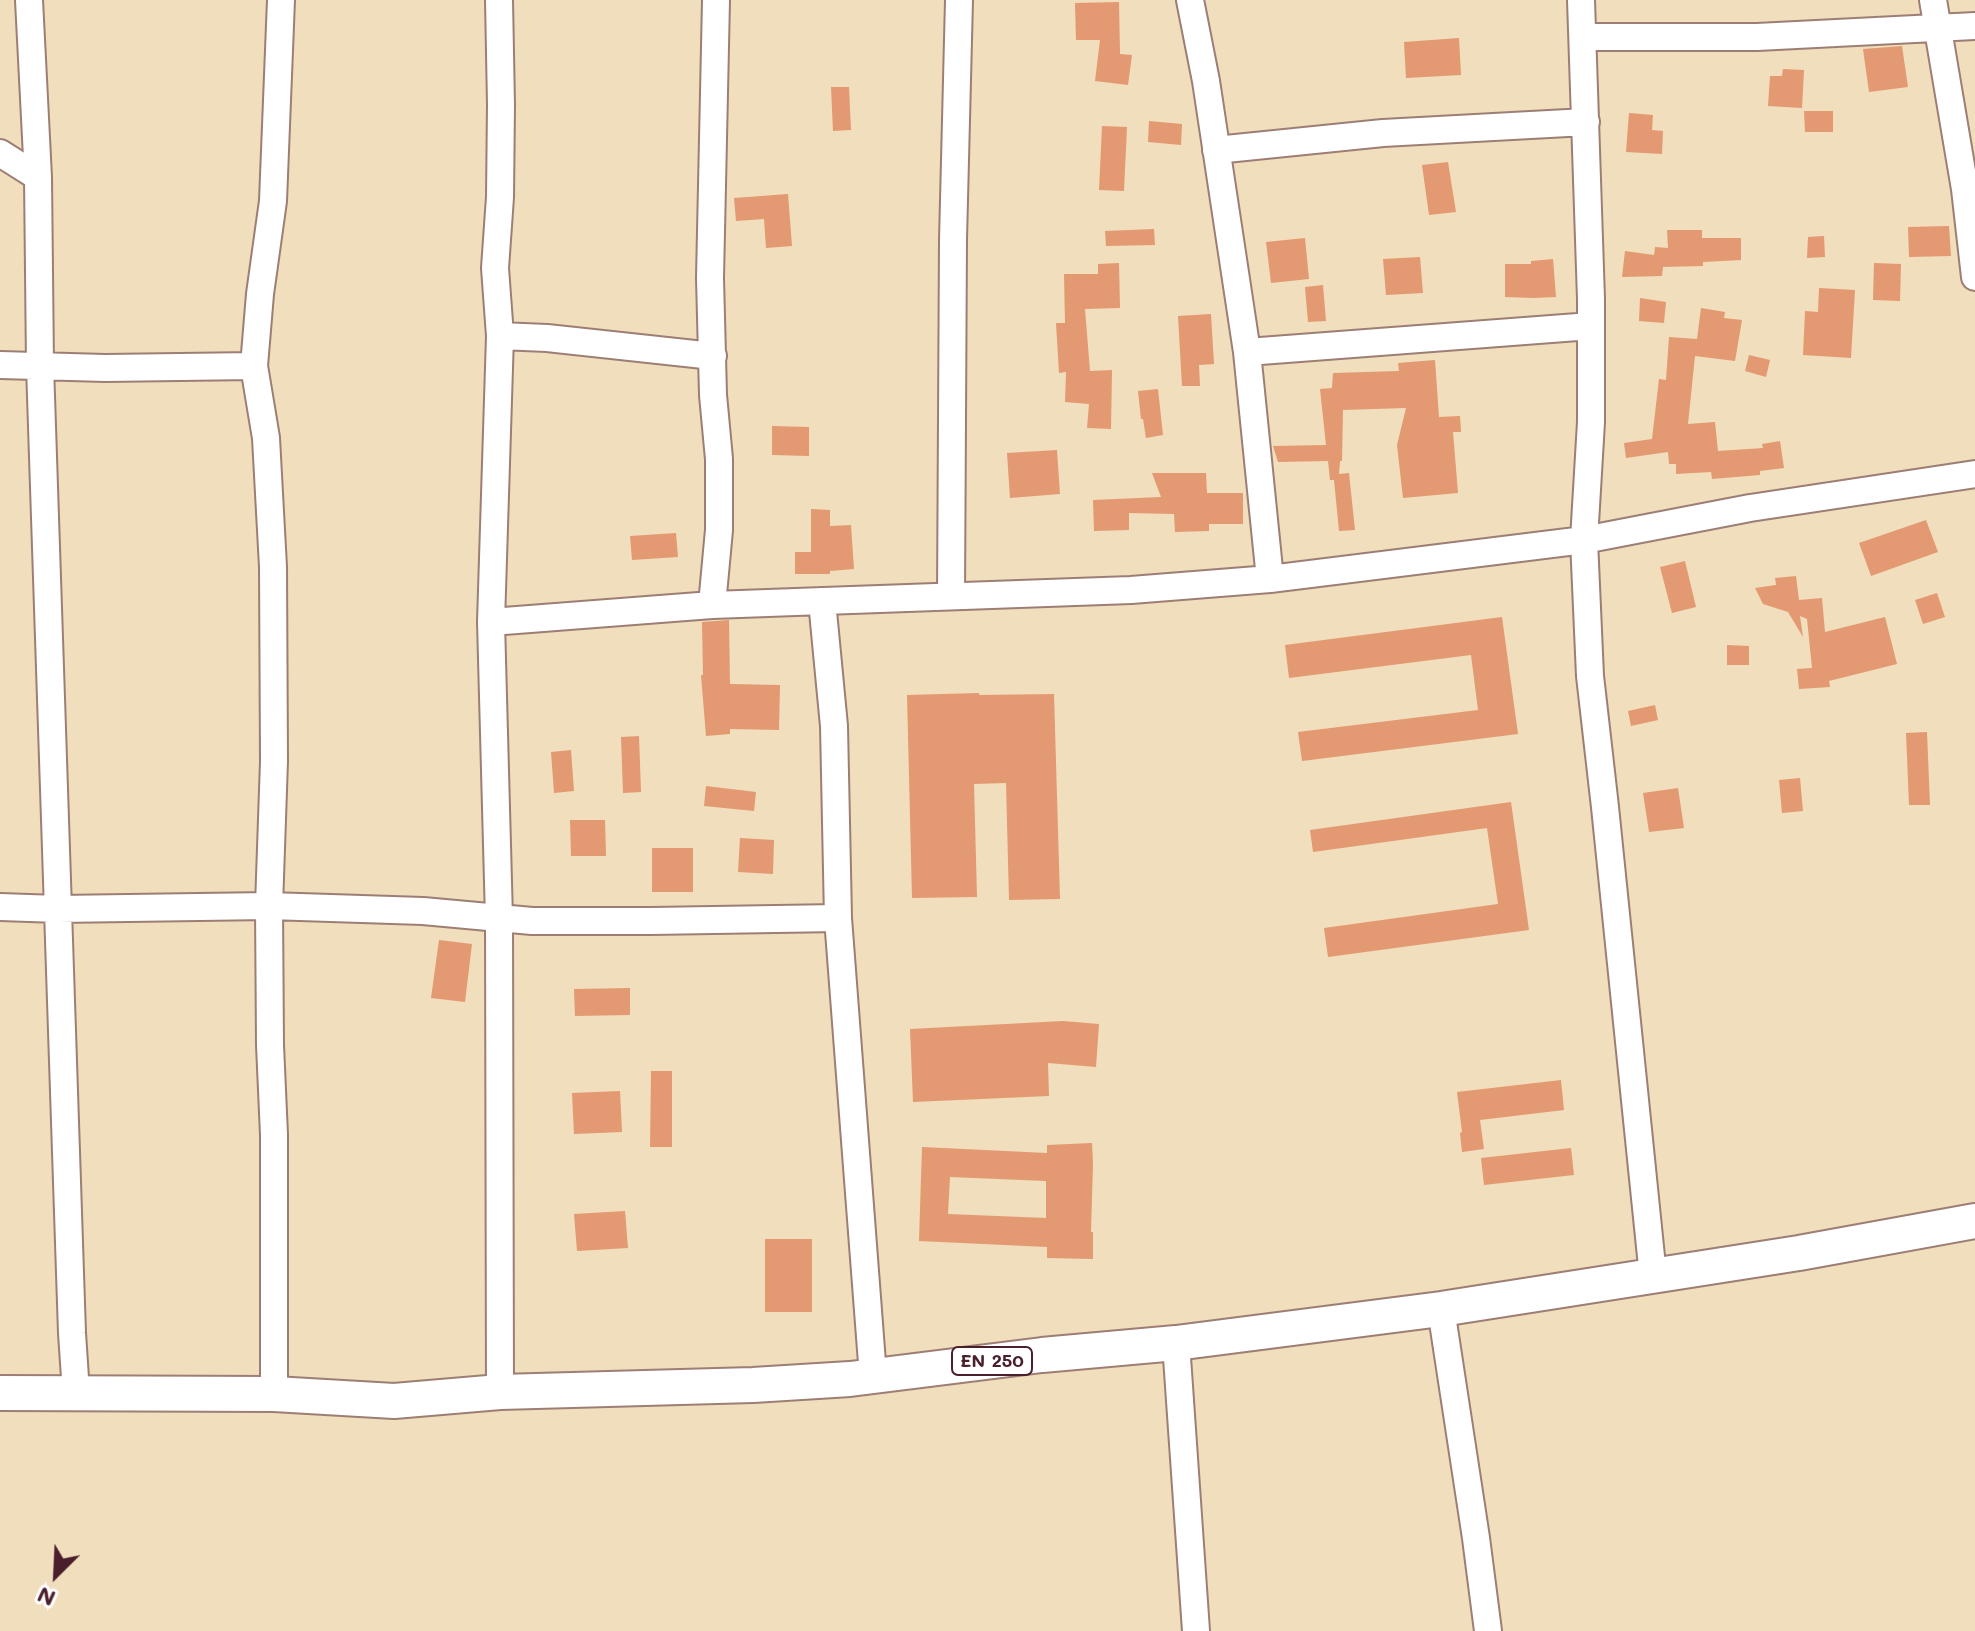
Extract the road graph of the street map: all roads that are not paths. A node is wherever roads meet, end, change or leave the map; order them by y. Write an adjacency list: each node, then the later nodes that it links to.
1 (29, 0): 15 (street)
2 (281, 0): 23 (street)
3 (499, 0): 18 (street)
4 (716, 0): 20 (street)
5 (959, 0): 27 (street)
6 (1190, 0): 13 (street)
7 (1581, 0): 11 (street)
8 (1933, 0): 10 (street)
9 (1975, 26): 10 (street)
10 (1938, 28): 11 (street); 16 (street)
11 (1584, 37): 12 (street)
12 (1586, 122): 13 (street); 17 (street)
13 (1216, 150): 19 (street)
14 (0, 153): 15 (street)
15 (38, 177): 22 (street)
16 (1975, 277)
17 (1591, 326): 19 (street); 25 (street)
18 (500, 336): 20 (street); 30 (street)
19 (1247, 352): 26 (street)
20 (713, 356): 29 (street)
21 (0, 365): 22 (street)
22 (40, 366): 23 (street); 33 (street)
23 (254, 366): 31 (street)
24 (1975, 474): 25 (street)
25 (1584, 540): 26 (street); 37 (street)
26 (1270, 579): 27 (street)
27 (951, 596): 28 (street)
28 (822, 601): 29 (street); 34 (street)
29 (712, 605): 30 (street)
30 (491, 622): 35 (street)
31 (269, 906): 33 (street); 35 (street); 44 (street)
32 (0, 907): 33 (street)
33 (58, 909): 43 (street)
34 (838, 918): 35 (street); 40 (street)
35 (499, 919): 41 (street)
36 (1975, 1221): 37 (main road, EN 250)
37 (1653, 1276): 38 (main road, EN 250)
38 (1441, 1309): 39 (main road, EN 250); 46 (street)
39 (1176, 1343): 40 (main road, EN 250); 45 (street)
40 (873, 1376): 41 (main road, EN 250)
41 (500, 1392): 44 (main road, EN 250)
42 (0, 1393): 43 (main road, EN 250)
43 (76, 1393): 44 (main road, EN 250)
44 (274, 1394)
45 (1196, 1631)
46 (1488, 1631)

